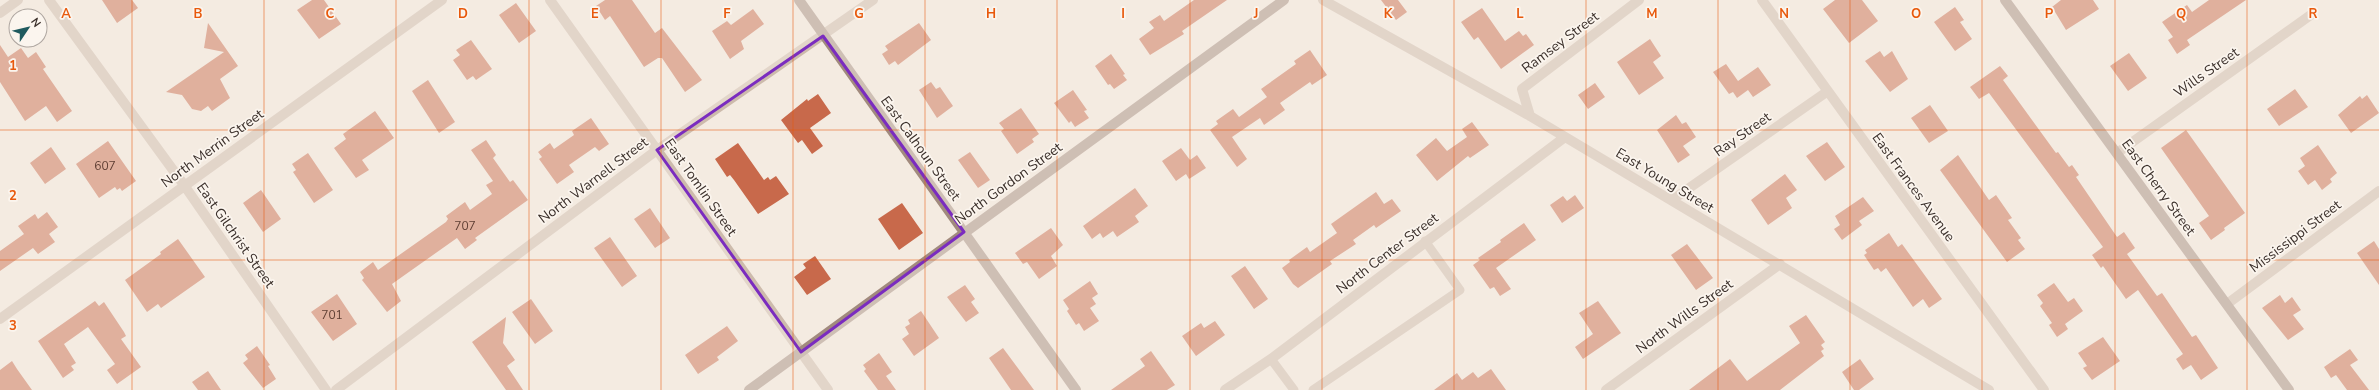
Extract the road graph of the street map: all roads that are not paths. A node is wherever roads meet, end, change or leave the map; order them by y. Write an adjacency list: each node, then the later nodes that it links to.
1 (18, 0): 12 (street)
2 (49, 0): 20 (street, East Gilchrist Street)
3 (442, 0): 20 (street, North Merrin Street)
4 (550, 0): 18 (street, East Tomlin Street)
5 (799, 0): 14 (street, East Calhoun Street)
6 (873, 0): 14 (street, North Warnell Street)
7 (1284, 0): 23 (street, North Gordon Street)
8 (1323, 0): 16 (street, East Young Street)
9 (1639, 0): 16 (street, Ramsey Street)
10 (1762, 0): 15 (street, East Frances Avenue)
11 (2005, 0): 19 (street, East Cherry Street)
12 (0, 14)
13 (2312, 14): 19 (street, Wills Street)
14 (823, 36): 18 (street, North Warnell Street); 23 (street, East Calhoun Street)
15 (1828, 91): 22 (street, Ray Street); 40 (street, East Frances Avenue)
16 (1530, 116): 17 (street, East Young Street)
17 (1565, 137): 22 (street, East Young Street); 24 (street, North Center Street)
18 (657, 150): 28 (street, East Tomlin Street); 31 (street, North Warnell Street)
19 (2117, 153): 26 (street, East Cherry Street)
20 (184, 185): 27 (street, North Merrin Street); 30 (street, East Gilchrist Street)
21 (2379, 191): 26 (street, Mississippi Street)
22 (1672, 200): 25 (street, East Young Street)
23 (964, 232): 28 (street, North Gordon Street); 34 (street, East Calhoun Street)
24 (1425, 241): 29 (street, North Center Street); 37 (lane)
25 (1780, 264): 38 (street, North Wills Street); 39 (street, East Young Street)
26 (2227, 304): 41 (street, East Cherry Street)
27 (0, 319)
28 (801, 352): 32 (street, North Gordon Street); 33 (street, East Tomlin Street)
29 (1271, 359): 35 (street, North Center Street); 36 (lane)
30 (326, 390)
31 (336, 390)
32 (750, 390)
33 (828, 390)
34 (1076, 390)
35 (1225, 390)
36 (1294, 390)
37 (1313, 390)
38 (1606, 390)
39 (1989, 390)
40 (2044, 390)
41 (2289, 390)

